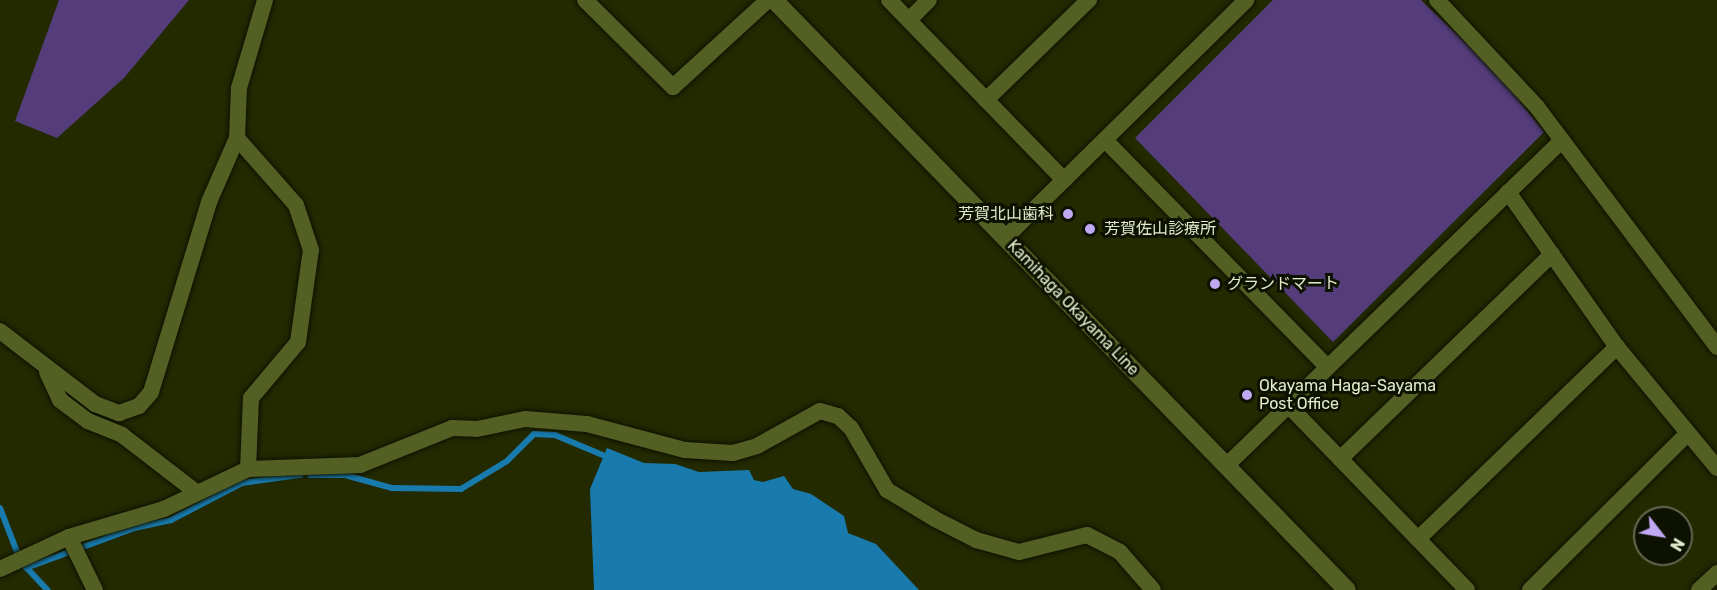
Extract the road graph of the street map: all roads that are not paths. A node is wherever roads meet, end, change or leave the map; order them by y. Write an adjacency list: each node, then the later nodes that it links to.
1 (265, 0): 12 (street)
2 (585, 0): 3 (street)
3 (768, 0)
4 (774, 0): 17 (main road, Kamihaga Okayama Line)
5 (889, 0): 10 (street)
6 (929, 0): 10 (street)
7 (1089, 0): 11 (street)
8 (1246, 0): 13 (street)
9 (1437, 0): 14 (street)
10 (909, 20): 11 (street)
11 (987, 100): 15 (street)
12 (237, 138): 23 (street); 29 (street)
13 (1105, 140): 15 (street); 22 (street)
14 (1562, 140): 16 (street); 21 (street)
15 (1064, 180): 17 (street)
16 (1508, 192): 18 (street); 22 (street)
17 (1005, 238): 27 (main road, Kamihaga Okayama Line)
18 (1552, 254): 20 (street); 26 (street)
19 (0, 331): 23 (street)
20 (1617, 347): 25 (street); 31 (street)
21 (1717, 347)
22 (1327, 367): 24 (street)
23 (45, 369): 30 (street)
24 (1288, 405): 26 (street); 27 (street)
25 (1686, 435): 28 (street); 39 (street)
26 (1340, 459): 31 (street)
27 (1226, 466): 37 (main road, Kamihaga Okayama Line)
28 (1717, 468)
29 (248, 470): 30 (street); 36 (street)
30 (196, 492): 32 (street)
31 (1418, 539): 38 (street)
32 (73, 546): 33 (street); 35 (street)
33 (14, 564)
34 (1717, 573): 40 (street)
35 (95, 590)
36 (1153, 590)
37 (1347, 590)
38 (1467, 590)
39 (1530, 590)
40 (1699, 590)

